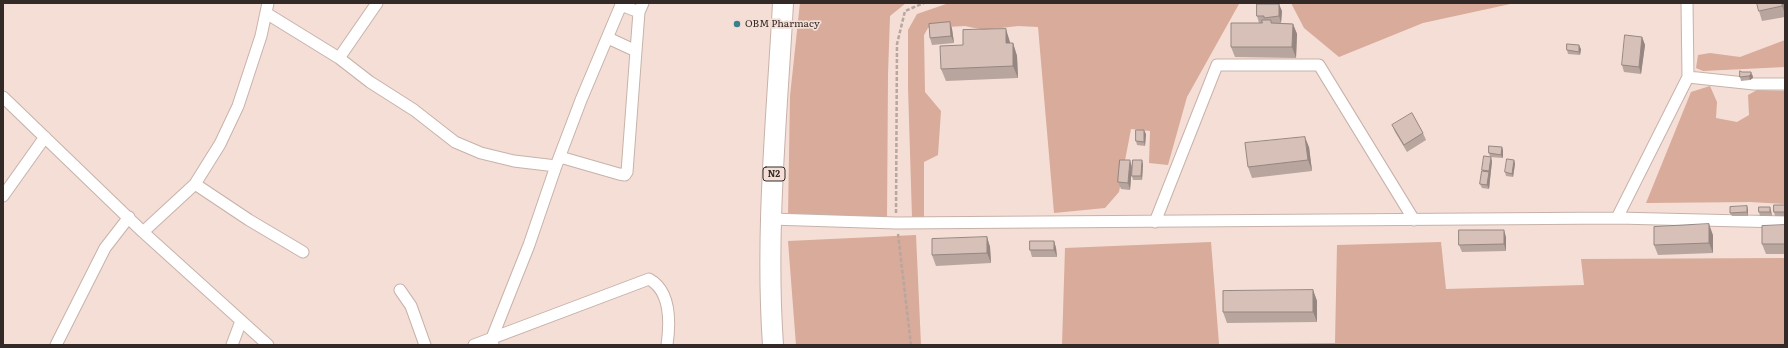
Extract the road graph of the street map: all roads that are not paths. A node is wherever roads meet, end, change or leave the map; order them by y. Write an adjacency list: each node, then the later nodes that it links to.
1 (256, 3): 7 (street)
2 (377, 3): 10 (street)
3 (783, 3): 20 (highway, N2)
4 (1687, 3): 11 (street)
5 (621, 4): 6 (street); 8 (street)
6 (641, 7): 9 (street)
7 (267, 8): 10 (street); 16 (street)
8 (608, 38): 9 (street); 15 (street)
9 (636, 51): 15 (street)
10 (339, 58): 15 (street)
11 (1688, 77): 12 (street); 19 (street)
12 (1785, 84)
13 (3, 97): 14 (street)
14 (45, 137): 17 (street); 18 (street)
15 (558, 161): 28 (street)
16 (195, 184): 24 (street); 25 (street)
17 (3, 196)
18 (129, 217): 24 (street); 29 (street)
19 (1617, 218): 21 (street); 23 (street)
20 (771, 219): 22 (street); 35 (highway, N2)
21 (1414, 220): 22 (street); 22 (street)
22 (1155, 222)
23 (1785, 222)
24 (142, 232): 27 (street)
25 (303, 252)
26 (400, 290): 32 (street)
27 (241, 321): 30 (street); 31 (street)
28 (492, 341): 33 (street); 34 (street)
29 (56, 345)
30 (232, 345)
31 (268, 345)
32 (425, 345)
33 (474, 345)
34 (667, 345)
35 (773, 345)

